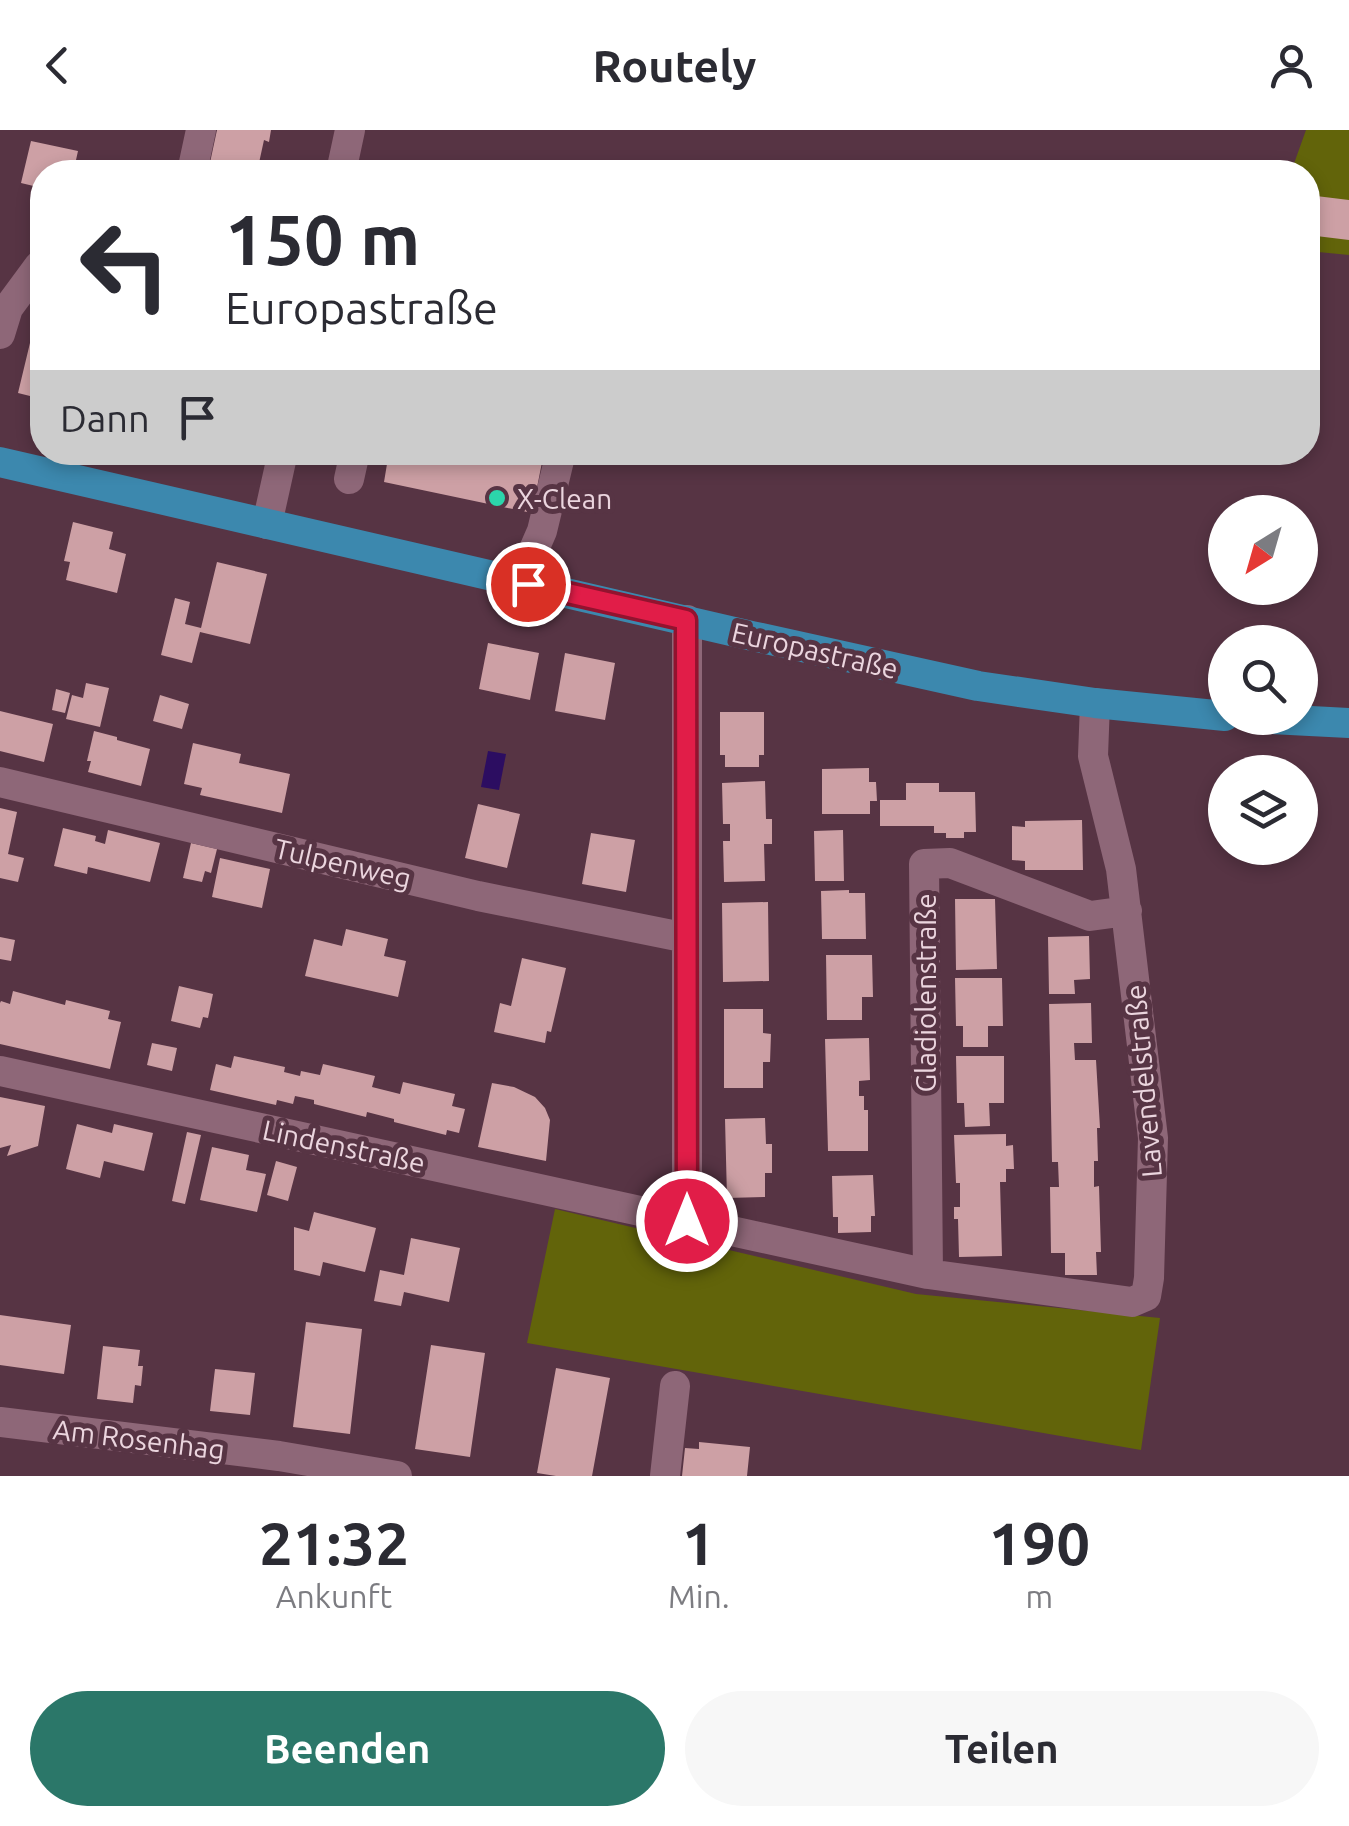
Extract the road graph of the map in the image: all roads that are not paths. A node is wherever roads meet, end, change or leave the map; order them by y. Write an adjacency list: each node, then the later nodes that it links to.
1 (201, 130): 3 (street)
2 (350, 130): 4 (street)
3 (195, 160)
4 (344, 160)
5 (30, 278): 6 (street)
6 (0, 334)
7 (0, 462): 10 (main road, Europastraße)
8 (280, 465): 10 (street)
9 (558, 465): 11 (street)
10 (267, 524): 11 (main road, Europastraße)
11 (528, 584): 12 (main road, Europastraße)
12 (686, 620): 13 (main road, Europastraße); 19 (street)
13 (1095, 703): 14 (main road, Europastraße); 18 (street, Lavendelstraße)
14 (1208, 714)
15 (1318, 721): 16 (main road)
16 (1349, 723)
17 (0, 782): 19 (street, Tulpenweg)
18 (1127, 911): 22 (street, Lavendelstraße); 22 (street, Gladiolenstraße)
19 (687, 938): 21 (street)
20 (0, 1071): 21 (street, Lindenstraße)
21 (687, 1221): 22 (street, Lavendelstraße)
22 (928, 1274)
23 (674, 1386): 26 (street)
24 (0, 1422): 25 (street, Am Rosenhag)
25 (397, 1476)
26 (665, 1476)

